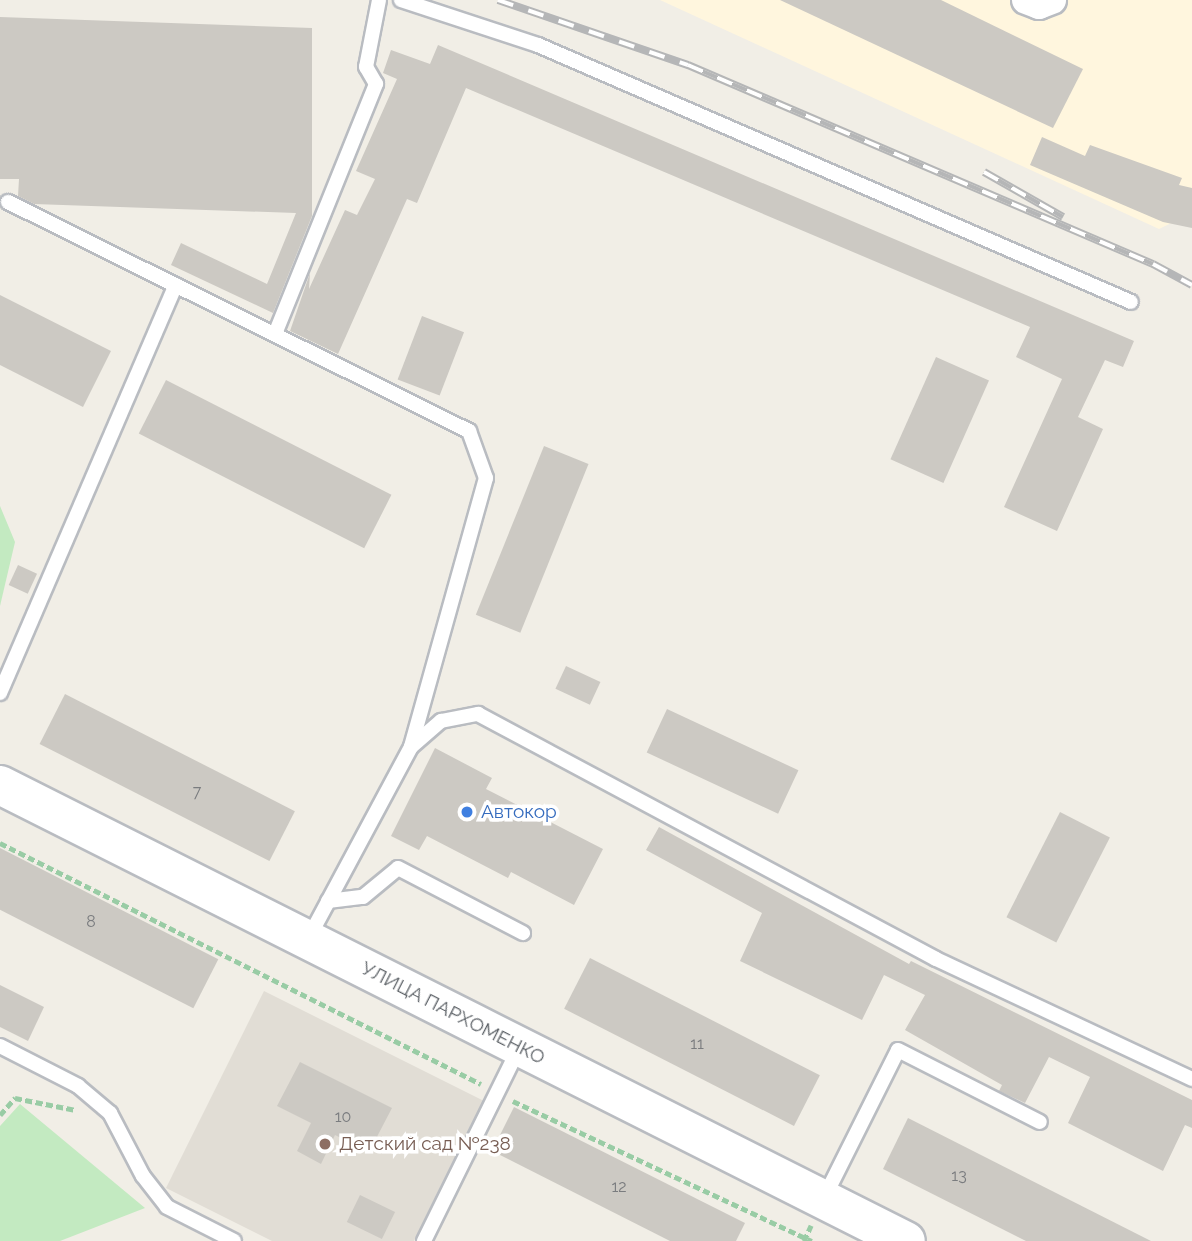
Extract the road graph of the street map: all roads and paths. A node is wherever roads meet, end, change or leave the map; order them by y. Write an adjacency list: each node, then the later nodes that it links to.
1 (379, 0): 8 (lane)
2 (401, 0): 7 (lane)
3 (1026, 0): 4 (street)
4 (1052, 0)
5 (8, 202): 6 (lane)
6 (176, 285): 8 (lane); 9 (lane)
7 (1130, 302)
8 (275, 334): 10 (lane)
9 (0, 694)
10 (411, 747): 13 (lane); 18 (lane)
11 (0, 785): 15 (street, УЛИЦА ПАРХОМЕНКО)
12 (0, 843): 19 (path)
13 (328, 901): 14 (lane); 15 (lane)
14 (523, 933)
15 (308, 940): 17 (street, УЛИЦА ПАРХОМЕНКО)
16 (0, 1046): 20 (lane)
17 (520, 1046): 19 (lane); 23 (street, УЛИЦА ПАРХОМЕНКО)
18 (1192, 1079)
19 (496, 1093): 25 (lane); 26 (path)
20 (106, 1110): 21 (path); 24 (lane)
21 (0, 1115)
22 (1040, 1122): 23 (lane)
23 (823, 1199): 27 (street, УЛИЦА ПАРХОМЕНКО)
24 (234, 1241)
25 (424, 1241)
26 (812, 1241)
27 (906, 1241)

